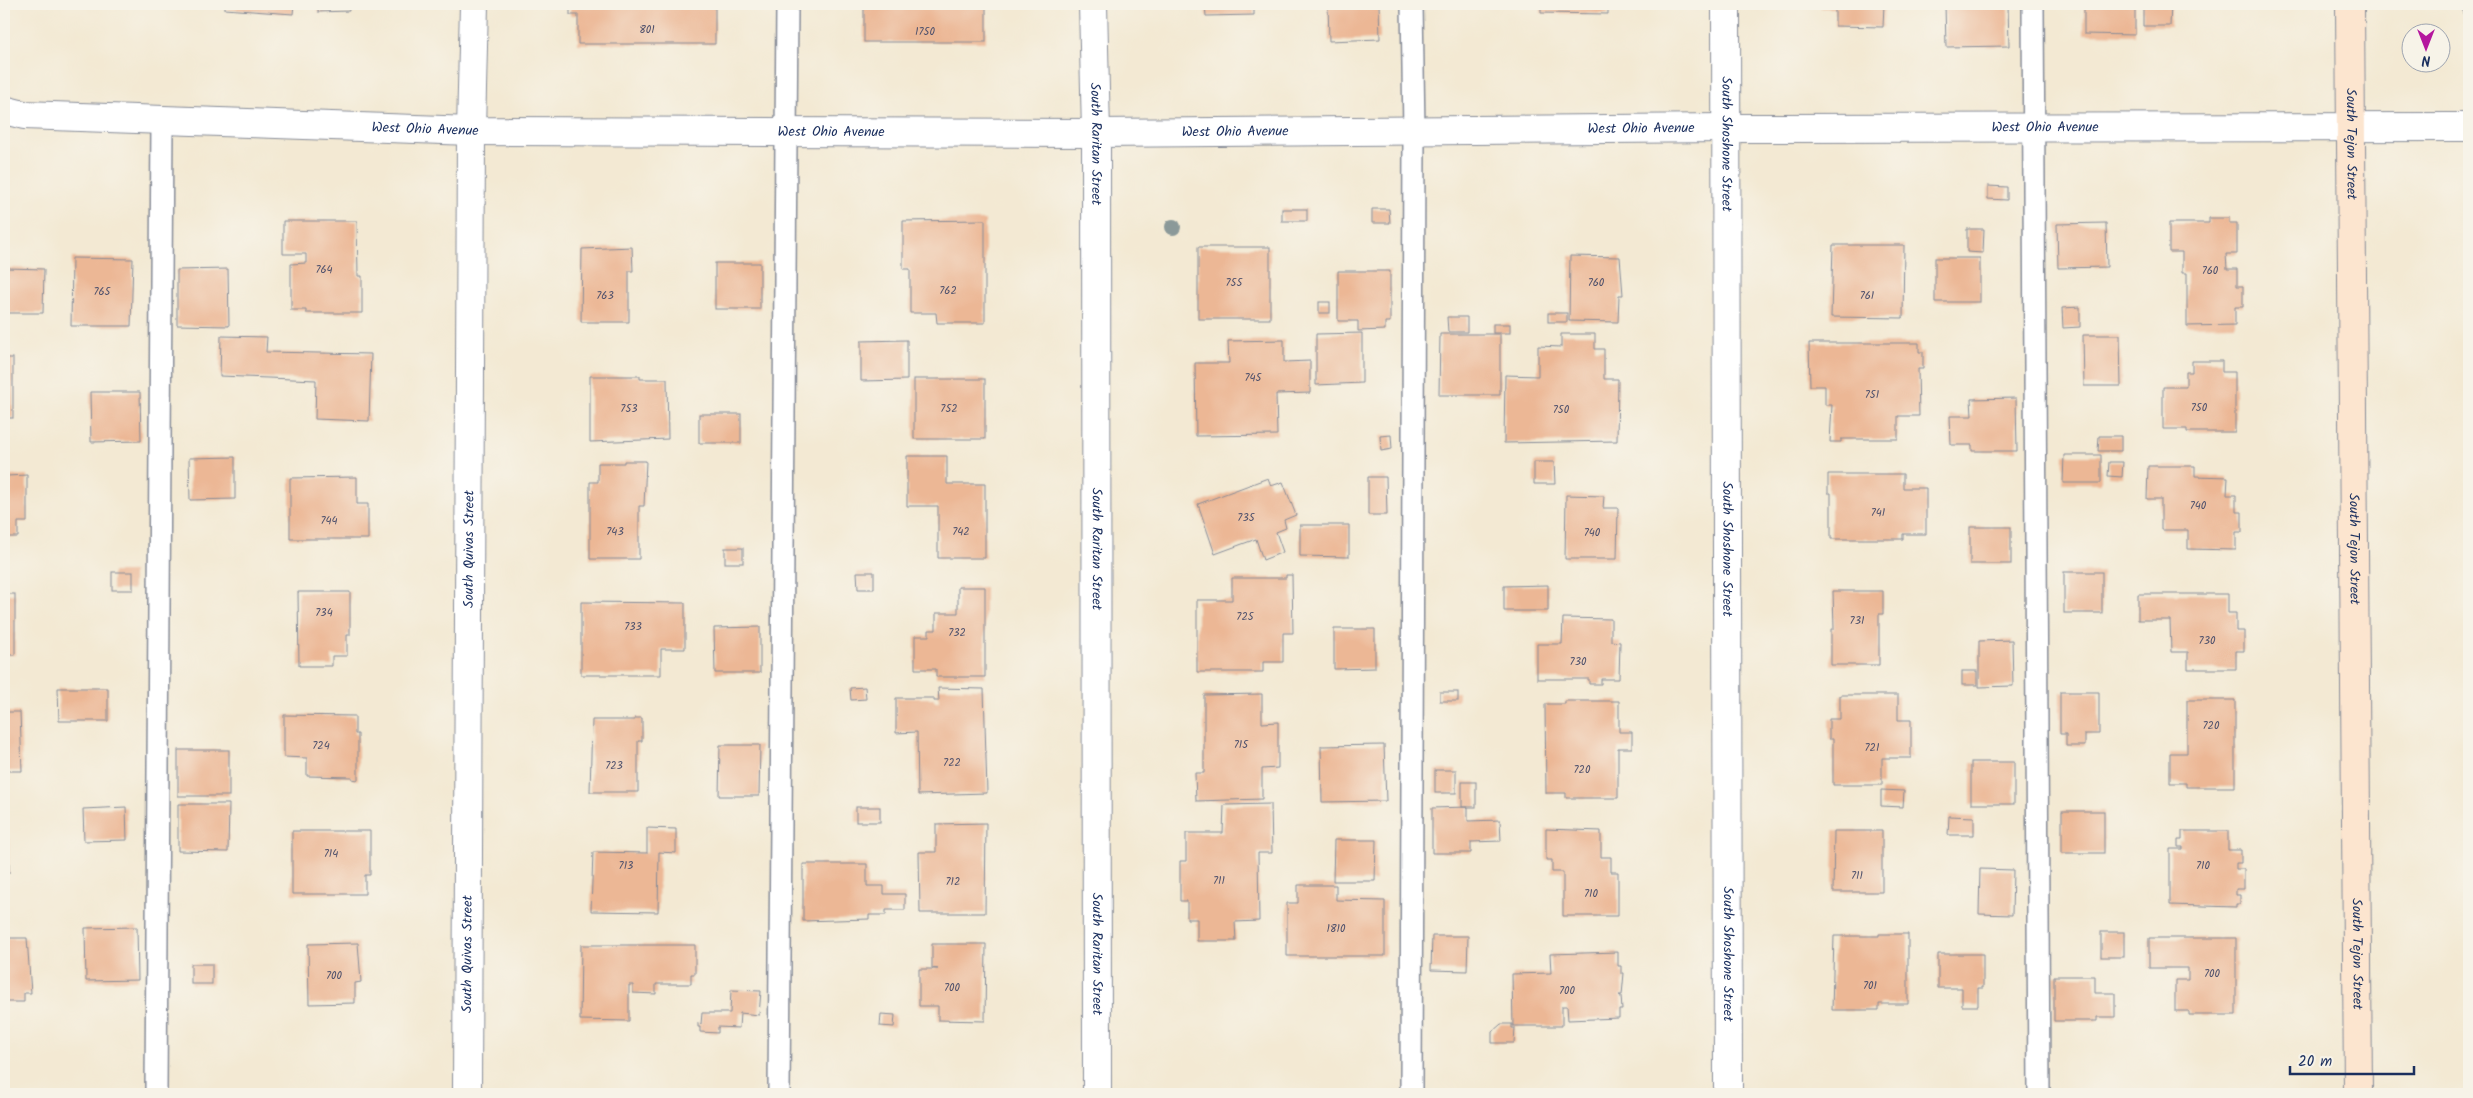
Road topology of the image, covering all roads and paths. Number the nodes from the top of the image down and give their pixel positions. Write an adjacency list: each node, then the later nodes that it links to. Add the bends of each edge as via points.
1 (474, 4): 14 (street, South Quivas Street)
2 (787, 4): 16 (lane)
3 (1093, 4): 17 (street, South Raritan Street)
4 (1412, 4): 15 (lane)
5 (1726, 4): 10 (street, South Shoshone Street)
6 (2033, 4): 11 (lane)
7 (2350, 4): 12 (street, South Tejon Street)
8 (4, 110): 9 (street, West Ohio Avenue, via 24,115)
9 (162, 120): 14 (street, West Ohio Avenue); 18 (lane)
10 (1727, 128): 11 (street, West Ohio Avenue); 15 (street, West Ohio Avenue); 23 (street, South Shoshone Street)
11 (2033, 128): 12 (street, West Ohio Avenue); 24 (lane)
12 (2350, 128): 13 (street, West Ohio Avenue); 25 (street, South Tejon Street)
13 (2469, 128)
14 (471, 130): 16 (street, West Ohio Avenue); 19 (street, South Quivas Street)
15 (1414, 130): 17 (street, West Ohio Avenue); 22 (lane)
16 (785, 132): 17 (street, West Ohio Avenue); 20 (lane)
17 (1096, 133): 21 (street, South Raritan Street)
18 (156, 1094)
19 (467, 1094)
20 (780, 1094)
21 (1097, 1094)
22 (1412, 1094)
23 (1728, 1094)
24 (2039, 1094)
25 (2358, 1094)

